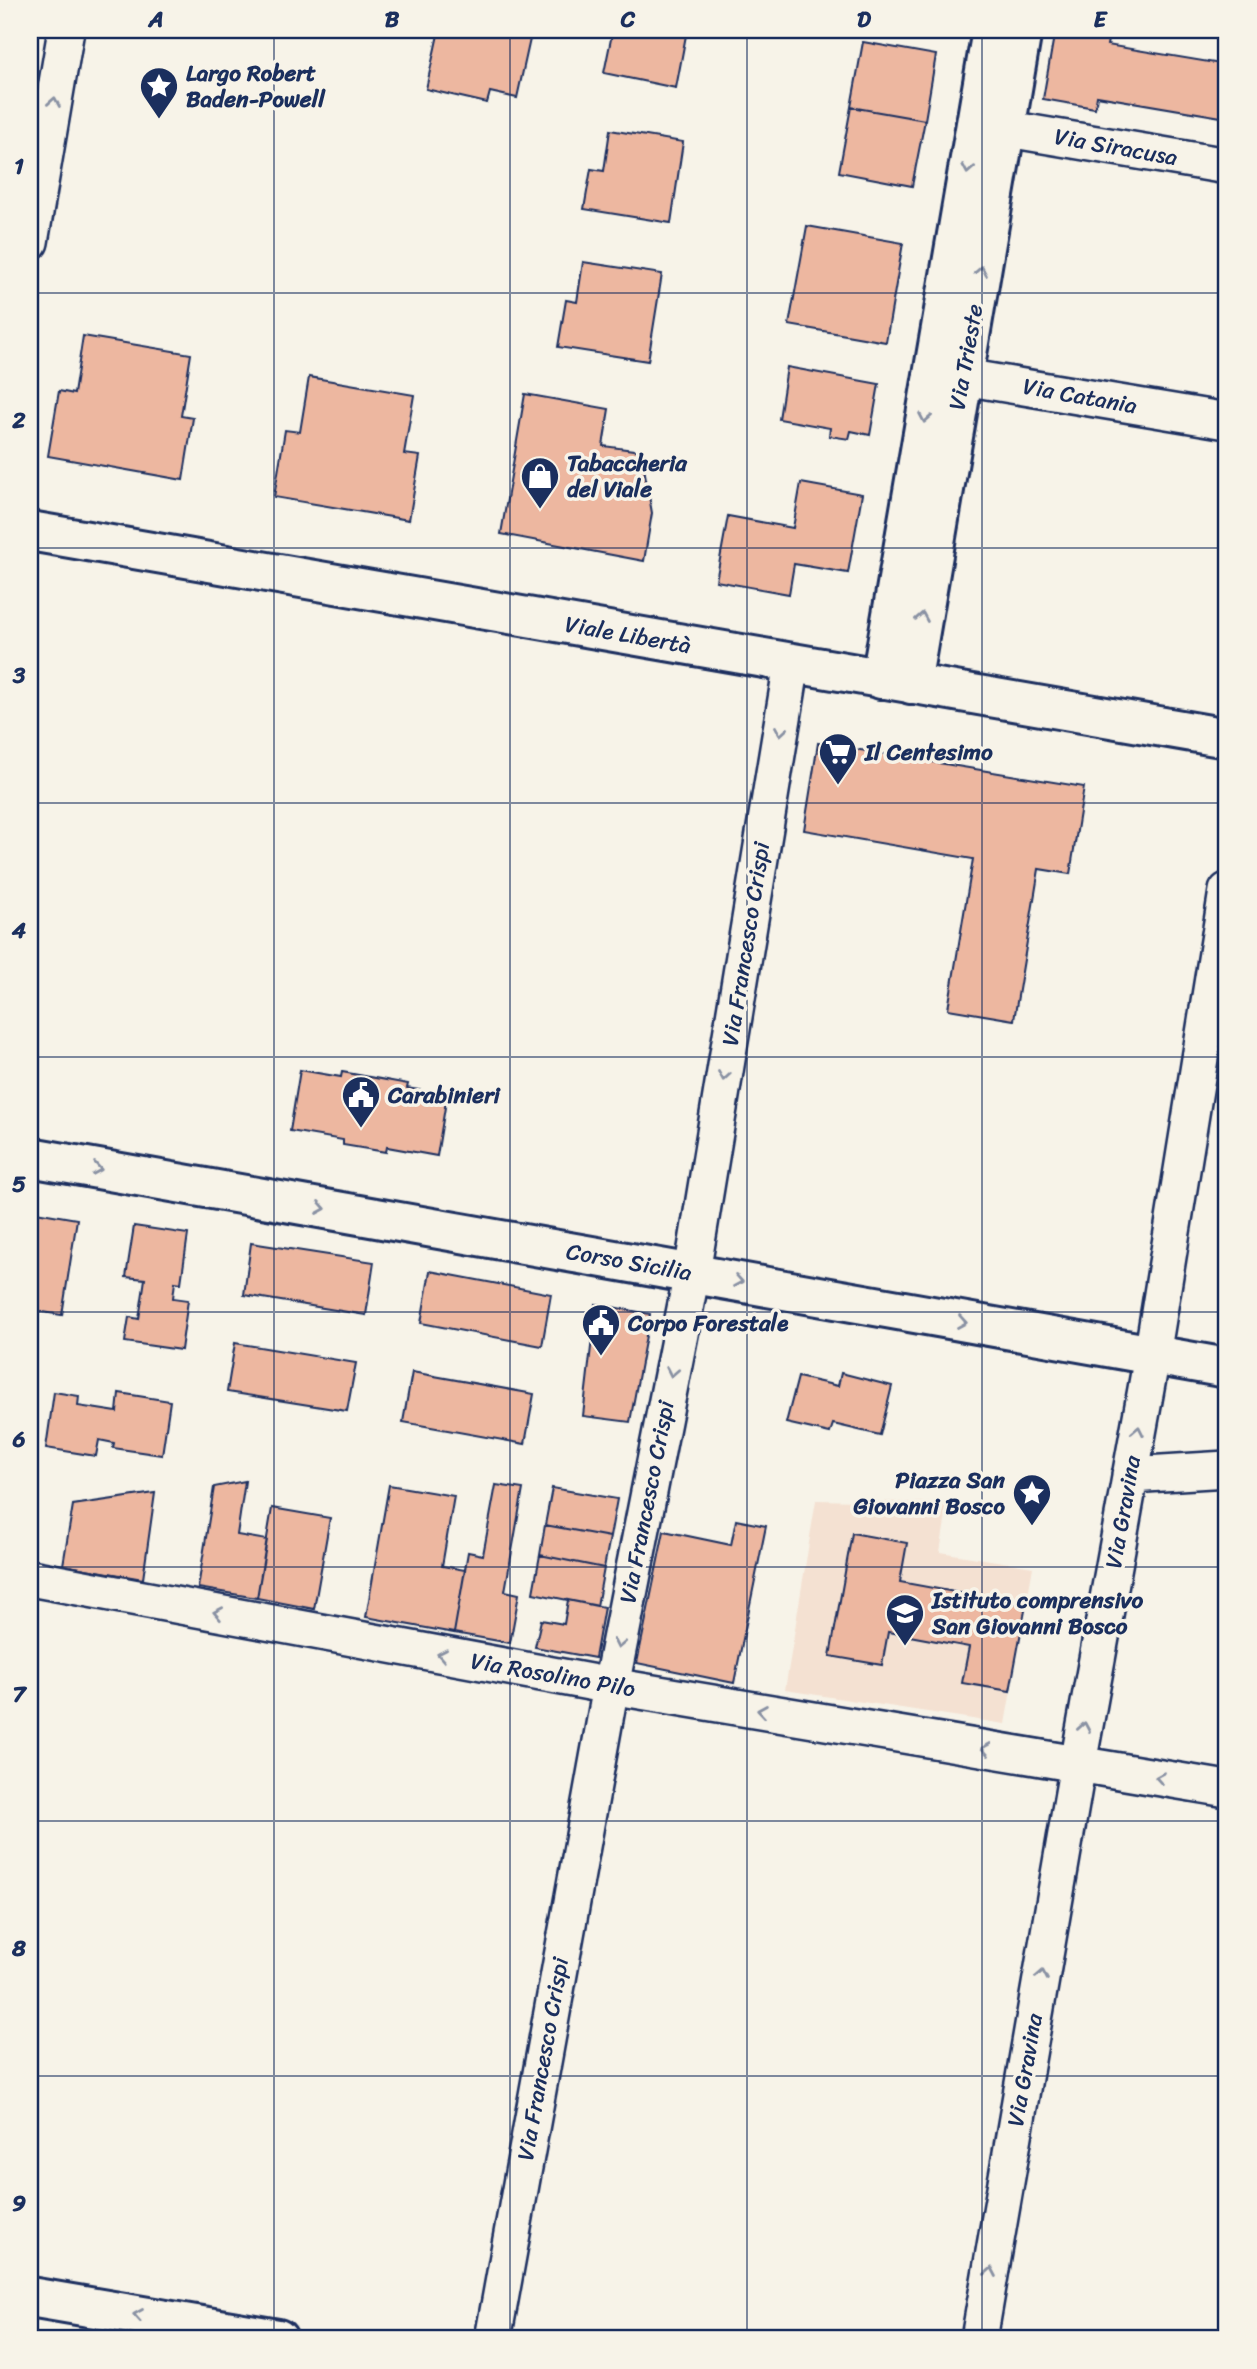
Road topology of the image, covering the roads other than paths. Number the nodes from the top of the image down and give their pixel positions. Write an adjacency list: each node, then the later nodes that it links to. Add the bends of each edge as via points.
1 (66, 30): 6 (street, one-way to 1)
2 (992, 30): 4 (street, Via Trieste)
3 (1022, 30): 4 (street, Via Trieste)
4 (990, 126): 5 (street, Via Siracusa); 7 (street, Via Trieste)
5 (1227, 166)
6 (30, 242)
7 (948, 374): 8 (street, Via Catania); 11 (street, Via Trieste)
8 (1227, 421)
9 (30, 531): 10 (street, Viale Libertà)
10 (792, 663): 11 (street, Viale Libertà); 15 (street, Via Francesco Crispi, one-way to 15)
11 (896, 681): 12 (street, Viale Libertà)
12 (1227, 738)
13 (1227, 891): 16 (street, Via Gravina)
14 (30, 1157): 15 (street, Corso Sicilia, one-way to 15)
15 (692, 1273): 16 (street, Corso Sicilia, one-way to 16); 21 (street, Via Francesco Crispi, one-way to 21)
16 (1152, 1356): 17 (street, Corso Sicilia); 19 (street, Via Gravina, one-way to 16)
17 (1227, 1368)
18 (1227, 1469): 19 (street)
19 (1130, 1475): 22 (street, Via Gravina, one-way to 19)
20 (30, 1578): 21 (street, Via Rosolino Pilo, one-way to 20)
21 (611, 1686): 22 (street, Via Rosolino Pilo, one-way to 21); 26 (street, Via Francesco Crispi)
22 (1078, 1764): 23 (street, Via Rosolino Pilo, one-way to 22); 27 (street, Via Gravina, one-way to 22)
23 (1227, 1789)
24 (30, 2297): 25 (street, one-way to 24)
25 (278, 2339)
26 (493, 2339)
27 (979, 2339)

